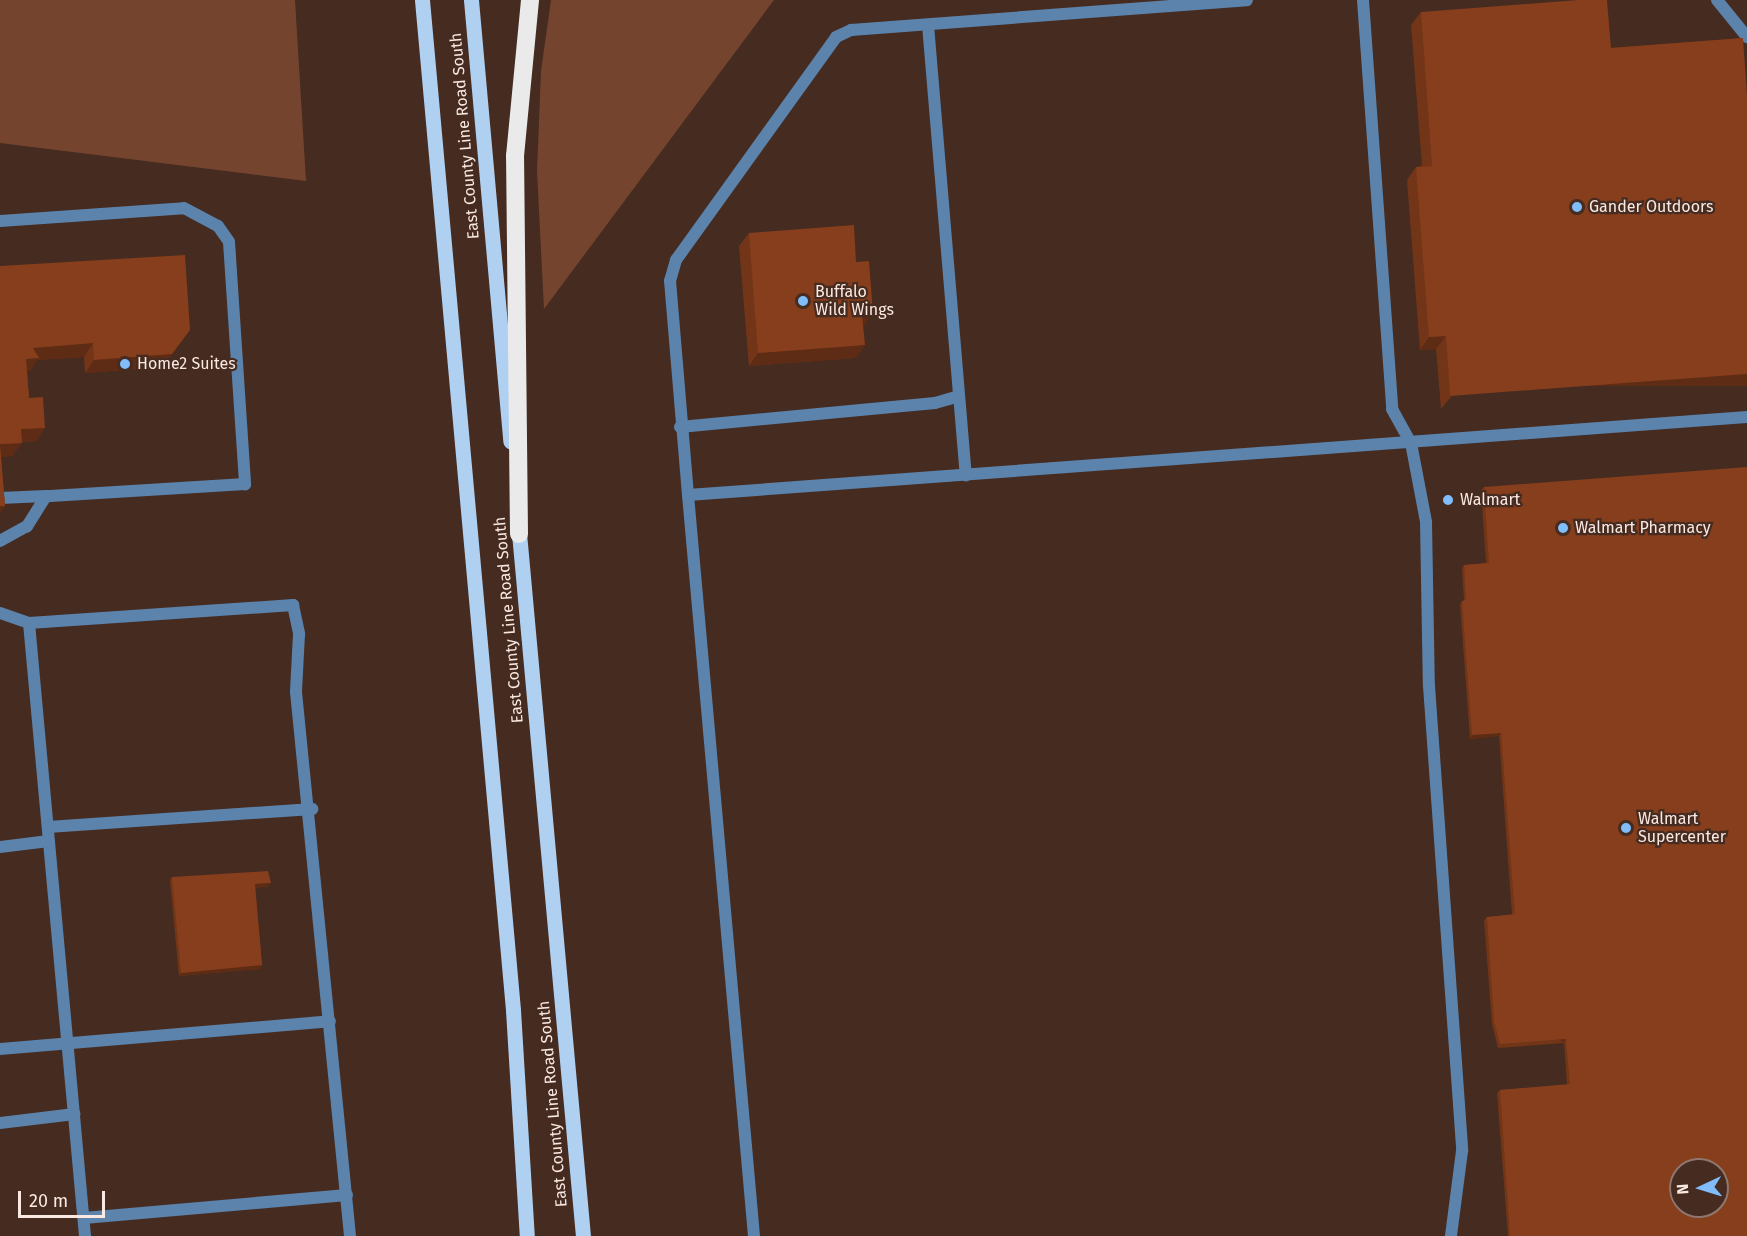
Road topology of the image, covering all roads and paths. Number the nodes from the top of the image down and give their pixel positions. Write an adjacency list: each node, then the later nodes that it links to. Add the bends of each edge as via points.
1 (422, 0): 35 (main road, East County Line Road South, via 513,1010)
2 (471, 0): 18 (main road, East County Line Road South)
3 (530, 0): 18 (highway, via 515,156)
4 (1247, 0): 7 (lane)
5 (1363, 0): 13 (lane, via 1392,410)
6 (1717, 0): 8 (lane)
7 (928, 25): 10 (lane); 12 (lane, via 851,30 836,37 676,260 670,281)
8 (1747, 37)
9 (0, 221): 16 (lane, via 184,208 202,214 229,242 245,484)
10 (959, 396): 12 (lane, via 935,403); 14 (lane)
11 (1747, 417): 13 (lane)
12 (680, 426): 15 (lane)
13 (1412, 443): 14 (lane); 38 (lane, via 1426,522 1429,686 1460,1114 1462,1173)
14 (966, 475): 15 (lane)
15 (688, 495): 37 (lane)
16 (46, 496): 17 (lane); 19 (lane, via 27,526)
17 (0, 498)
18 (519, 534): 36 (main road, East County Line Road South)
19 (0, 541)
20 (0, 613): 21 (lane)
21 (29, 623): 22 (lane, via 293,605 299,634 296,692); 23 (lane)
22 (312, 809): 23 (lane); 26 (lane)
23 (48, 827): 24 (lane)
24 (49, 841): 25 (lane); 27 (lane)
25 (0, 847)
26 (330, 1021): 27 (lane); 31 (lane)
27 (67, 1041): 28 (lane); 29 (lane)
28 (0, 1049)
29 (74, 1114): 30 (lane); 32 (lane)
30 (0, 1123)
31 (346, 1195): 32 (lane); 34 (lane)
32 (84, 1218): 33 (lane)
33 (85, 1236)
34 (350, 1236)
35 (527, 1236)
36 (583, 1236)
37 (754, 1236)
38 (1451, 1236)

